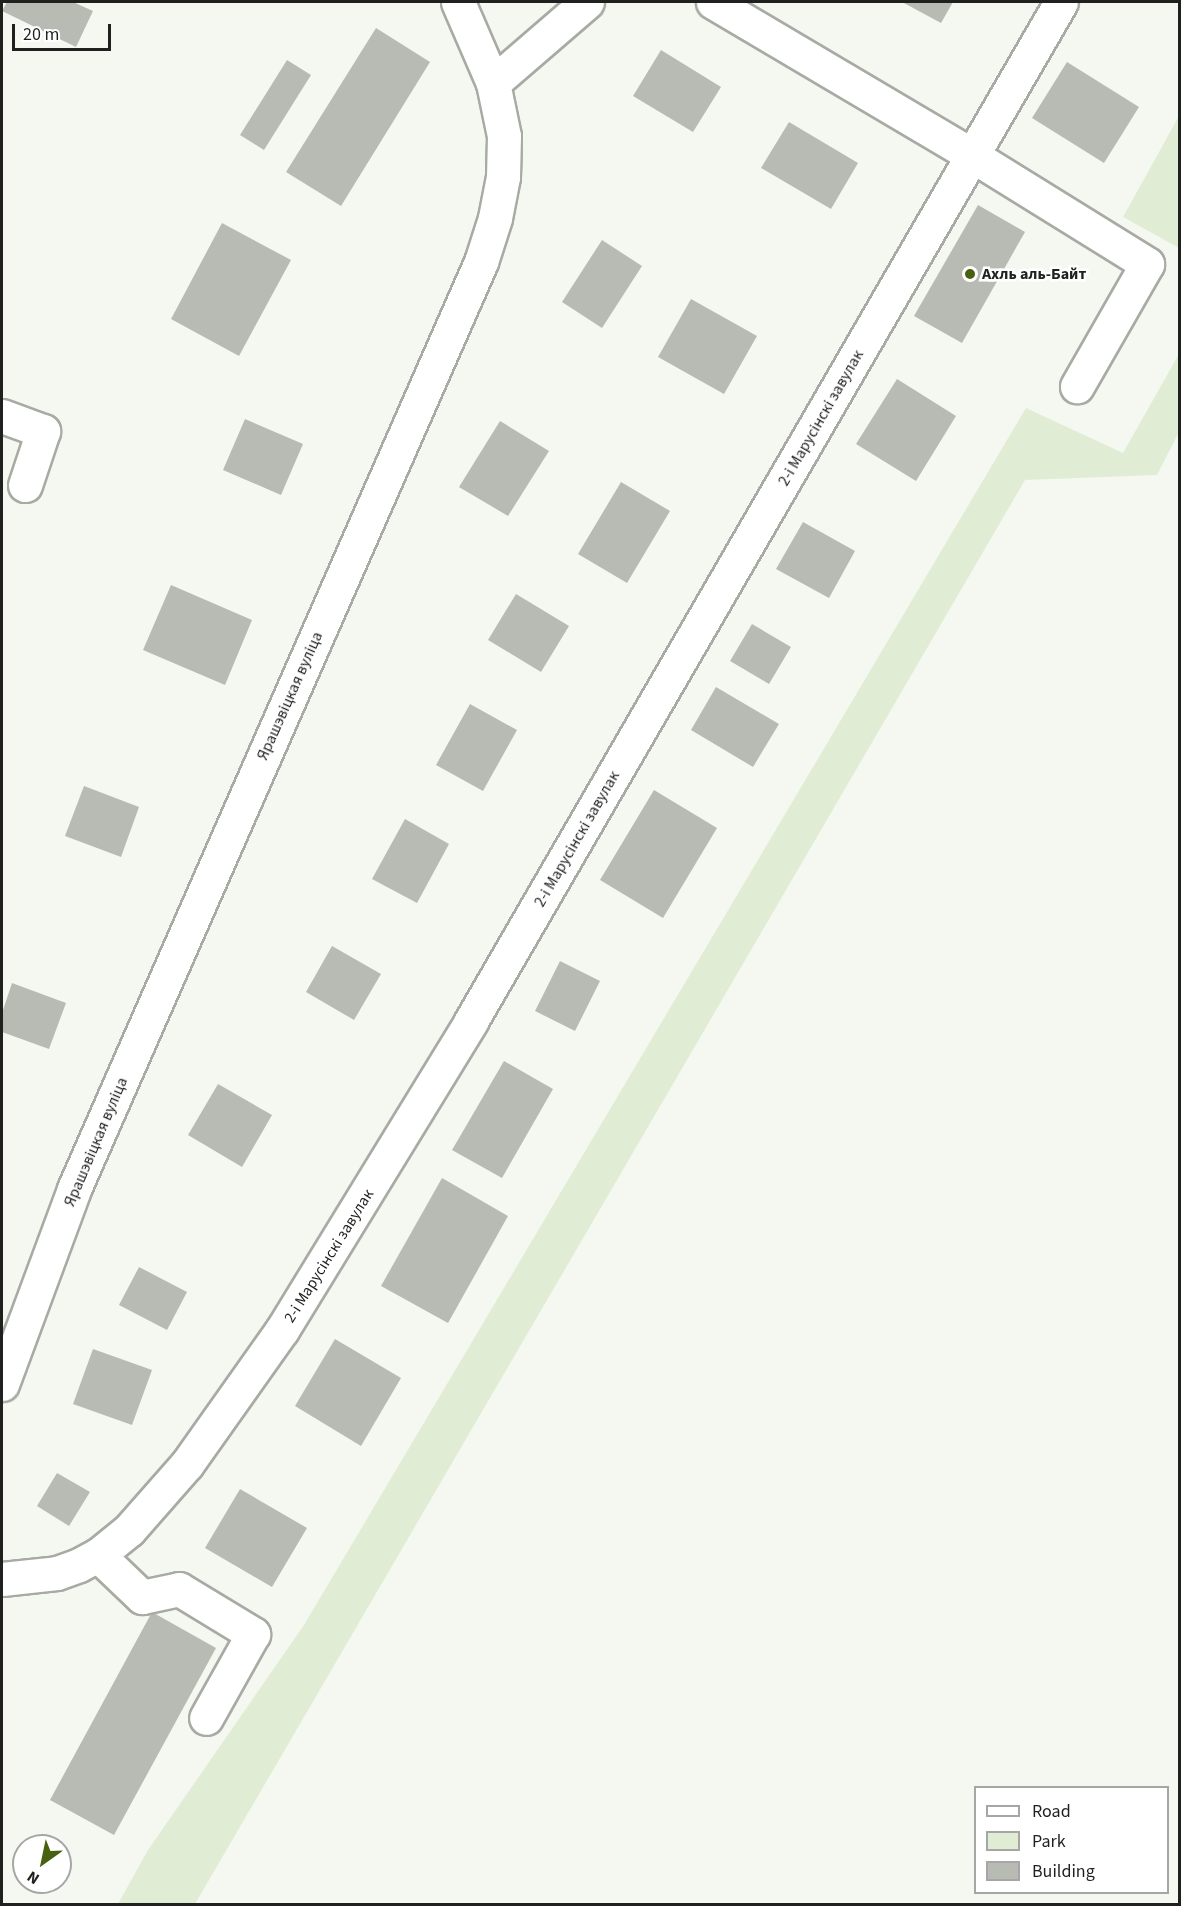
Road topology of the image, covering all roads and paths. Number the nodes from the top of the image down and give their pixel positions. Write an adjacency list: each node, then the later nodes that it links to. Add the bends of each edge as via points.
1 (458, 2): 5 (street, Ярашэвіцкая вуліца)
2 (587, 2): 5 (street)
3 (713, 2): 6 (street)
4 (1061, 2): 6 (street, 2-і Марусінскі завулак)
5 (493, 83): 10 (street, Ярашэвіцкая вуліца, via 504,136 503,177 481,262 74,1189)
6 (973, 156): 7 (street, via 1147,264); 11 (street, 2-і Марусінскі завулак, via 471,1022 282,1330 187,1464 129,1530)
7 (1077, 386)
8 (2, 416): 9 (street, via 44,431)
9 (25, 485)
10 (2, 1384)
11 (98, 1555): 12 (street, 2-і Марусінскі завулак, via 57,1573); 13 (street, via 142,1597 179,1589 253,1634)
12 (2, 1579)
13 (207, 1718)

